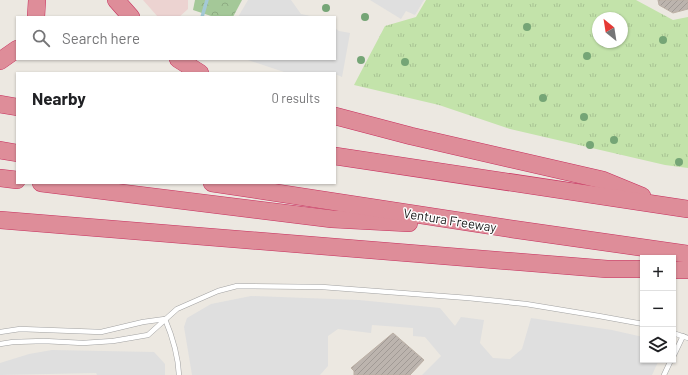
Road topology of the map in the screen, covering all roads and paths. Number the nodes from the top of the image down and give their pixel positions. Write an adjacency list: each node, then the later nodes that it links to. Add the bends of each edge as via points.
1 (37, 0): 3 (highway)
2 (116, 0): 4 (highway)
3 (36, 16)
4 (130, 16)
5 (16, 51): 7 (highway)
6 (180, 60): 8 (highway)
7 (0, 61)
8 (198, 72)
9 (0, 104): 10 (highway)
10 (16, 107)
11 (336, 116): 19 (highway, via 603,180)
12 (0, 150): 13 (highway)
13 (16, 153)
14 (336, 156): 19 (highway)
15 (0, 178): 16 (highway)
16 (16, 180)
17 (49, 184): 22 (highway, via 332,219)
18 (219, 184): 22 (highway, Ventura Freeway)
19 (666, 207): 20 (highway)
20 (688, 209)
21 (0, 220): 24 (highway, via 607,269)
22 (512, 229): 23 (highway, Ventura Freeway)
23 (688, 254)
24 (640, 269)
25 (676, 270): 26 (highway)
26 (688, 270)
27 (165, 319): 28 (lane, via 177,309 201,297 237,286 305,287 468,298 526,304); 29 (lane, via 101,332 20,329); 32 (lane, via 148,335 113,341); 35 (lane, via 174,343)
28 (640, 323)
29 (0, 332)
30 (676, 334): 31 (lane)
31 (686, 337): 33 (lane)
32 (0, 344)
33 (676, 352)
34 (670, 363): 36 (lane)
35 (179, 375)
36 (664, 375)

